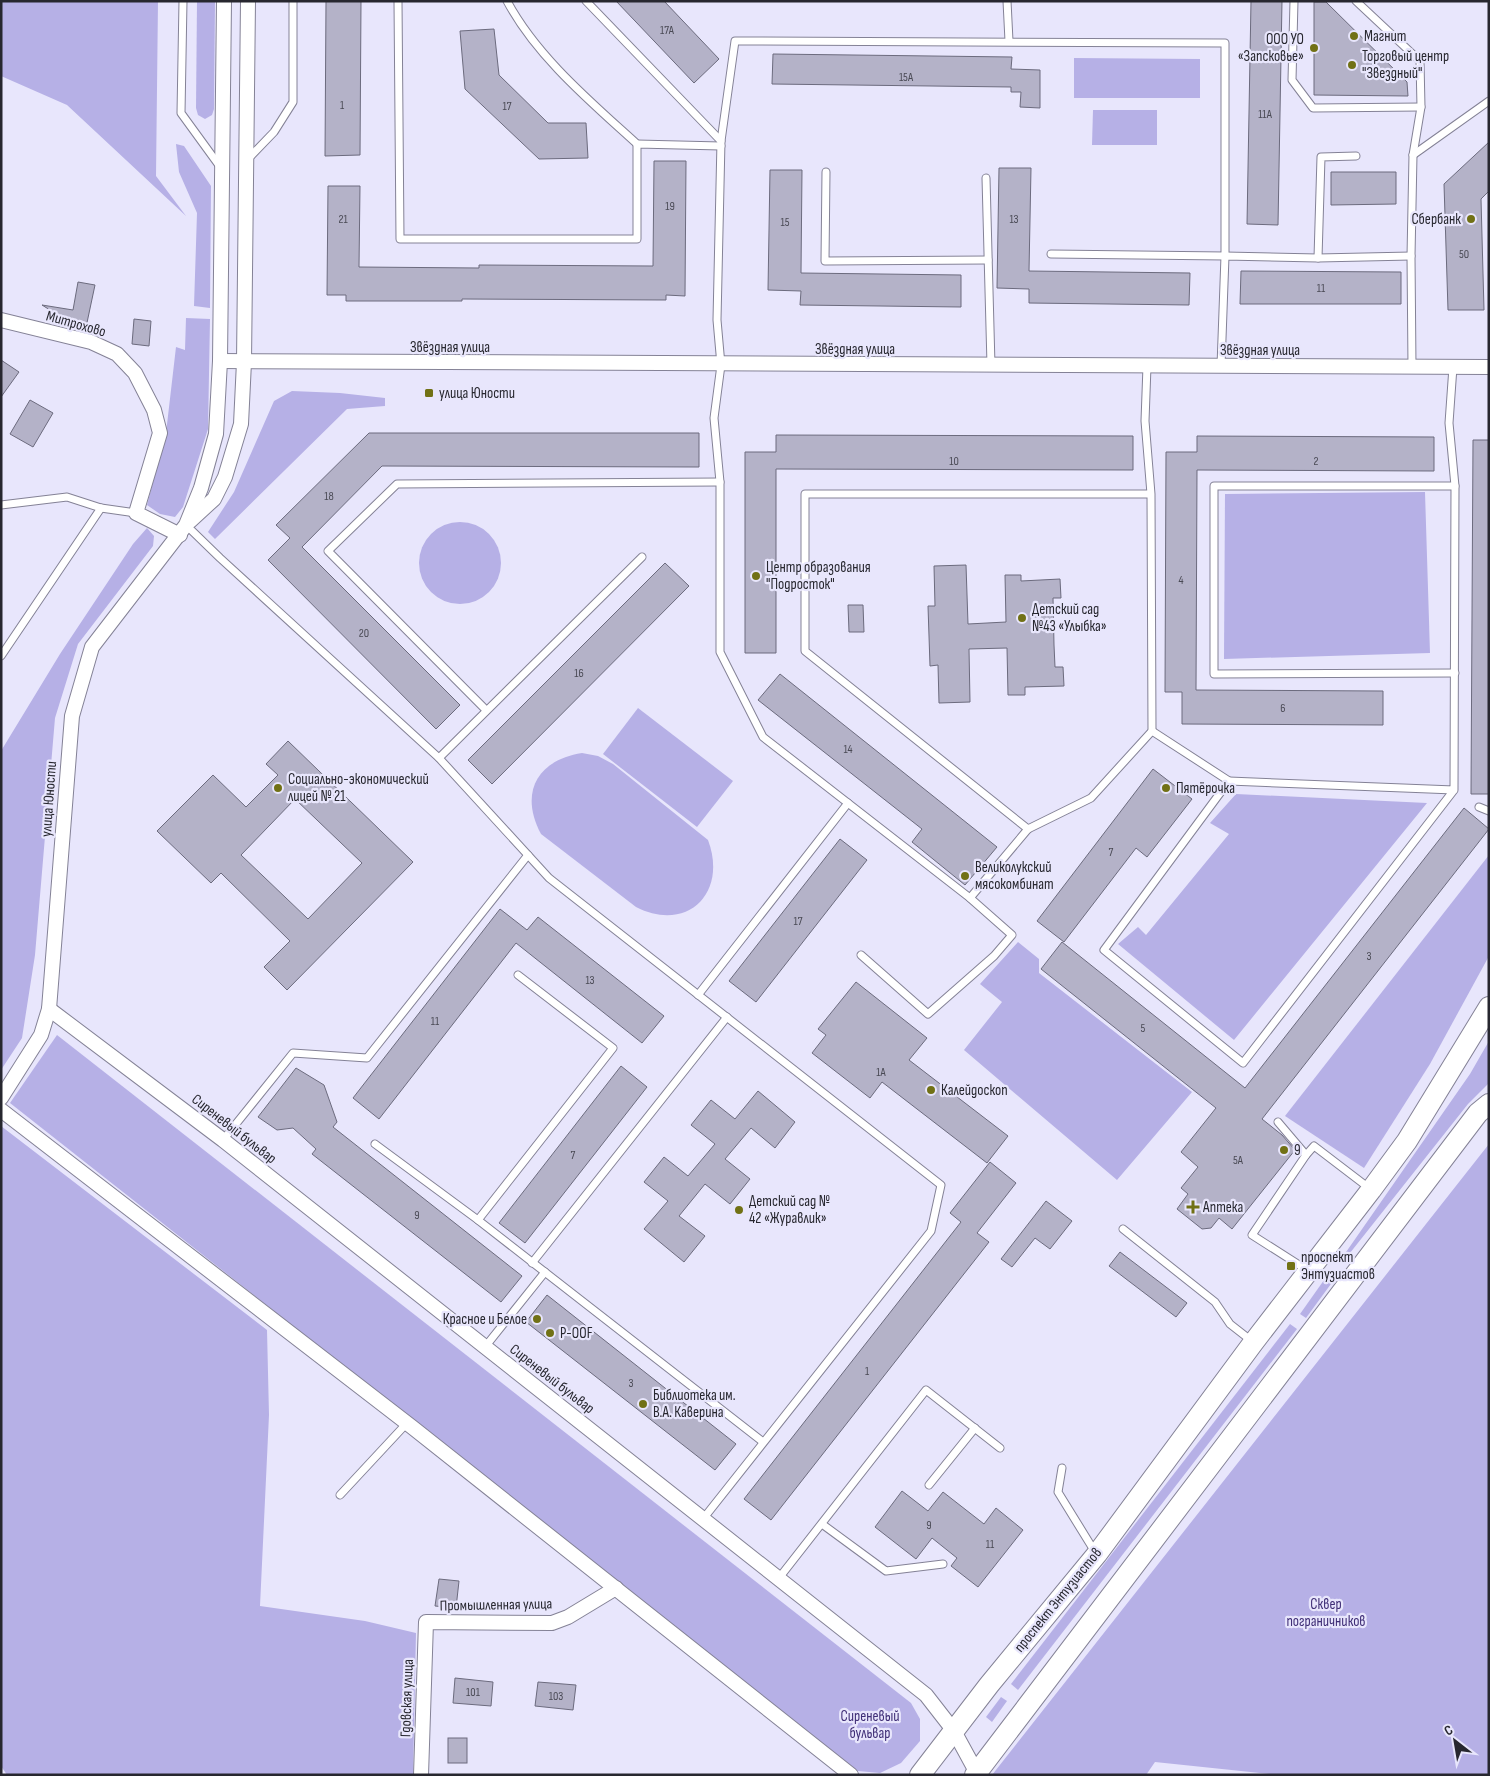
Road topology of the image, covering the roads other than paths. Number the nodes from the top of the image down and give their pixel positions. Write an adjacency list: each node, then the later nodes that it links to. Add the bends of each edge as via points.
1 (183, 1): 19 (lane, via 181,113)
2 (224, 1): 19 (street, улица Юности)
3 (248, 1): 18 (street, улица Юности)
4 (293, 1): 18 (lane, via 293,102 274,132)
5 (398, 1): 15 (lane, via 400,239 637,239)
6 (508, 1): 15 (lane, via 534,41 585,97)
7 (586, 1): 14 (lane)
8 (1006, 1): 11 (lane)
9 (1294, 1): 13 (lane, via 1292,80 1313,108)
10 (1356, 1): 13 (lane, via 1420,61)
11 (1009, 42): 14 (lane, via 735,40); 23 (lane, via 1225,43)
12 (1489, 101): 16 (lane)
13 (1421, 107): 16 (lane)
14 (721, 143): 15 (lane); 30 (lane, via 717,320)
15 (637, 144)
16 (1413, 155): 24 (lane)
17 (1356, 156): 25 (lane, via 1321,156)
18 (247, 160): 29 (street, улица Юности)
19 (223, 171): 28 (street, улица Юности)
20 (826, 172): 26 (lane, via 825,261)
21 (986, 178): 26 (lane)
22 (1052, 254): 23 (lane)
23 (1225, 256): 25 (lane); 33 (lane)
24 (1411, 256): 25 (lane); 34 (lane)
25 (1318, 258)
26 (988, 260): 31 (lane)
27 (1, 320): 42 (street, Митрохово, via 91,342 117,354 134,372 154,410 160,433)
28 (220, 362): 29 (street, Звёздная улица); 43 (street, улица Юности, via 216,434 201,488)
29 (244, 362): 30 (street, Звёздная улица); 43 (street, улица Юности, via 241,424 225,477 214,499)
30 (721, 365): 31 (street, Звёздная улица); 37 (lane, via 714,418)
31 (991, 366): 32 (street, Звёздная улица)
32 (1147, 366): 33 (street, Звёздная улица); 39 (lane, via 1144,421)
33 (1221, 366): 34 (street, Звёздная улица)
34 (1412, 367): 35 (street, Звёздная улица)
35 (1453, 367): 36 (street, Звёздная улица); 38 (lane, via 1449,423)
36 (1489, 367)
37 (720, 482): 47 (lane, via 397,484 328,551); 52 (lane, via 720,652 763,737)
38 (1455, 486): 46 (lane); 46 (lane, via 1214,486 1214,674)
39 (1151, 494): 48 (lane); 55 (lane, via 805,494 805,651)
40 (1, 505): 41 (lane, via 67,496)
41 (101, 508): 42 (lane); 45 (lane)
42 (136, 513): 43 (street)
43 (183, 530): 49 (lane, via 220,558); 62 (street, улица Юности, via 92,647 72,716)
44 (642, 557): 47 (lane)
45 (1, 656)
46 (1454, 673): 51 (lane)
47 (486, 710): 49 (lane)
48 (1152, 731): 50 (lane); 55 (lane, via 1091,798)
49 (439, 758): 56 (lane)
50 (1229, 781): 51 (lane); 51 (lane, via 1104,950 1243,1063)
51 (1454, 790)
52 (848, 803): 57 (lane); 60 (lane)
53 (1480, 806): 54 (lane)
54 (1489, 810)
55 (1028, 829): 57 (lane)
56 (528, 854): 60 (lane, via 550,878); 68 (lane, via 366,1058 293,1052)
57 (970, 898): 58 (lane, via 1012,935 994,956 928,1014)
58 (861, 954)
59 (518, 975): 72 (lane, via 613,1048)
60 (698, 995): 63 (lane)
61 (1489, 1007): 71 (main road, проспект Энтузиастов, via 1412,1134)
62 (49, 1009): 64 (street, улица Юности, via 41,1035); 68 (street, Сиреневый бульвар)
63 (727, 1017): 74 (lane); 81 (lane, via 941,1185 931,1231)
64 (1, 1098)
65 (1489, 1104): 94 (main road, via 1478,1113)
66 (1, 1110): 79 (street)
67 (1278, 1122): 70 (lane)
68 (223, 1140): 78 (street, Сиреневый бульвар)
69 (375, 1144): 72 (lane)
70 (1306, 1154): 71 (lane, via 1314,1146); 75 (lane, via 1252,1235)
71 (1371, 1190): 75 (main road, проспект Энтузиастов)
72 (478, 1220): 74 (lane)
73 (1123, 1229): 77 (lane, via 1215,1302 1230,1324)
74 (532, 1263): 76 (lane)
75 (1310, 1271): 77 (main road, проспект Энтузиастов)
76 (544, 1272): 78 (lane); 81 (lane)
77 (1253, 1343): 88 (main road, проспект Энтузиастов)
78 (485, 1347): 86 (street, Сиреневый бульвар)
79 (407, 1423): 85 (lane); 91 (street)
80 (975, 1428): 82 (lane); 84 (lane); 87 (lane, via 926,1390)
81 (763, 1442): 86 (lane)
82 (1000, 1448)
83 (1062, 1468): 88 (lane, via 1058,1492)
84 (929, 1485)
85 (340, 1495)
86 (703, 1519): 90 (street, Сиреневый бульвар)
87 (822, 1524): 89 (lane, via 886,1571); 90 (lane)
88 (1097, 1554): 93 (main road, проспект Энтузиастов)
89 (943, 1564)
90 (780, 1578): 93 (street, Сиреневый бульвар, via 926,1695)
91 (616, 1588): 92 (street, Промышленная улица, via 552,1623); 96 (street)
92 (426, 1622): 95 (street, Гдовская улица)
93 (954, 1731): 94 (street, Сиреневый бульвар); 97 (main road, проспект Энтузиастов)
94 (976, 1774)
95 (421, 1775)
96 (851, 1775)
97 (920, 1775)

